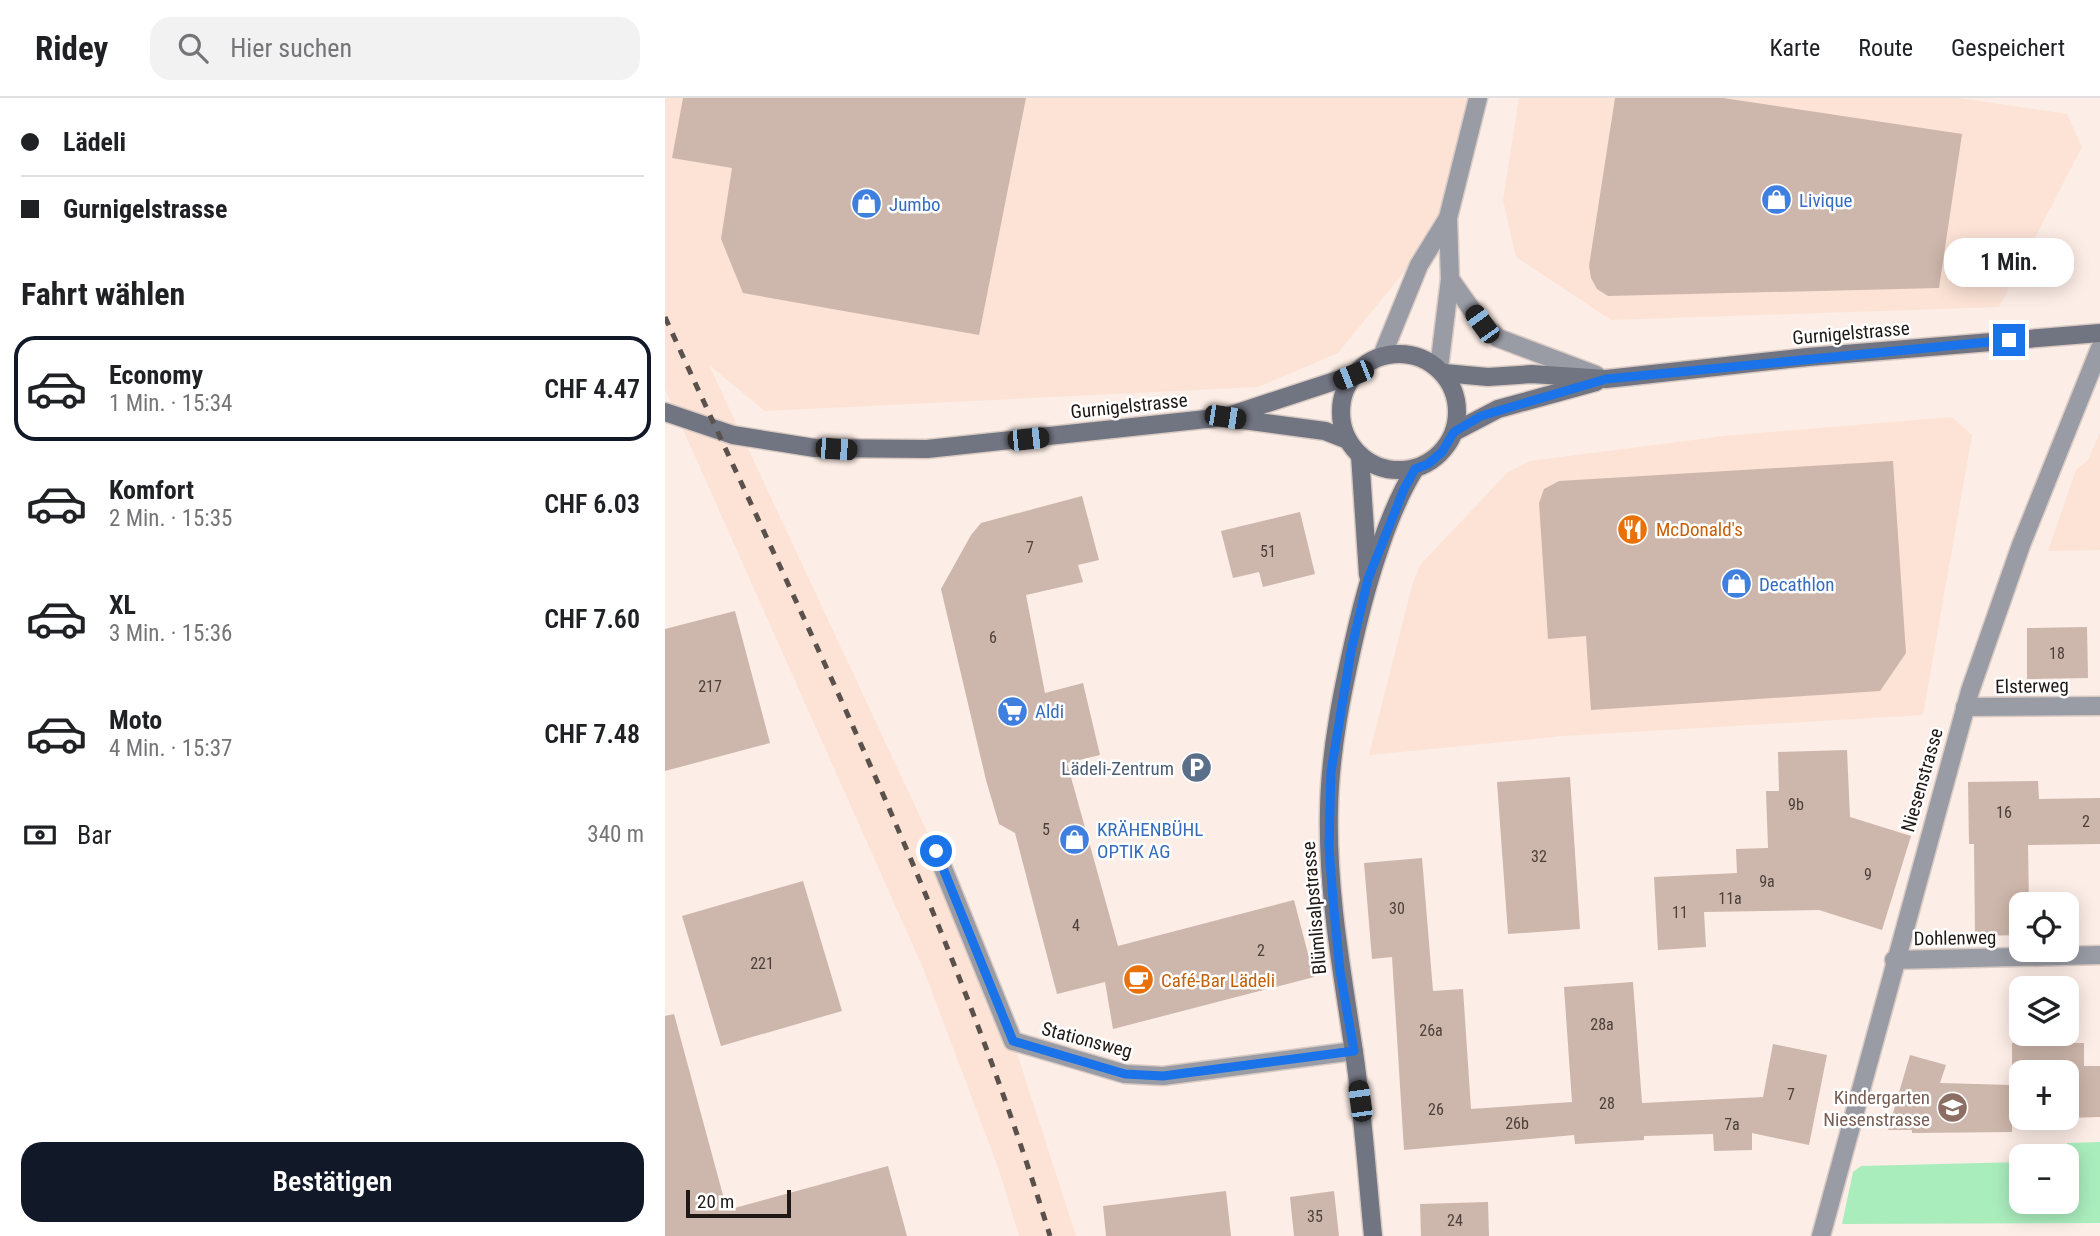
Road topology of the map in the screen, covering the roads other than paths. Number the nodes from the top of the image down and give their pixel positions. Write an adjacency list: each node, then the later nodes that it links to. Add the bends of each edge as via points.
1 (1478, 98): 2 (street)
2 (1448, 218): 3 (street); 6 (street, via 1419,265)
3 (1450, 279): 7 (street); 9 (street, via 1482,324 1498,338)
4 (2100, 333): 9 (main road, Gurnigelstrasse)
5 (2100, 348): 18 (street, Niesenstrasse, via 2021,545)
6 (1382, 356): 7 (main road, via 1416,358); 8 (main road)
7 (1442, 370): 9 (main road, Gurnigelstrasse, via 1488,377 1532,374); 12 (main road, via 1457,400)
8 (1353, 375): 11 (main road, Gurnigelstrasse); 13 (main road, via 1342,397)
9 (1606, 379): 12 (main road, Gurnigelstrasse, via 1499,409)
10 (665, 412): 11 (main road, Gurnigelstrasse, via 733,435 857,450 954,447)
11 (1225, 417): 13 (main road, Gurnigelstrasse, via 1325,431)
12 (1454, 432): 15 (main road, via 1442,452)
13 (1348, 440): 14 (main road)
14 (1360, 456): 15 (main road, via 1385,470); 16 (main road, Blümlisalpstrasse)
15 (1415, 469): 16 (main road, Blümlisalpstrasse)
16 (1368, 579): 22 (main road, Blümlisalpstrasse, via 1337,724 1329,809 1340,971)
17 (2100, 706): 18 (street, Elsterweg)
18 (1965, 707): 21 (street, Niesenstrasse)
19 (936, 851): 22 (street, Stationsweg, via 1013,1041 1125,1074 1163,1076)
20 (2100, 956): 21 (street, Dohlenweg)
21 (1894, 960): 24 (street, Niesenstrasse)
22 (1354, 1051): 23 (main road, Blümlisalpstrasse)
23 (1373, 1236)
24 (1821, 1236)

